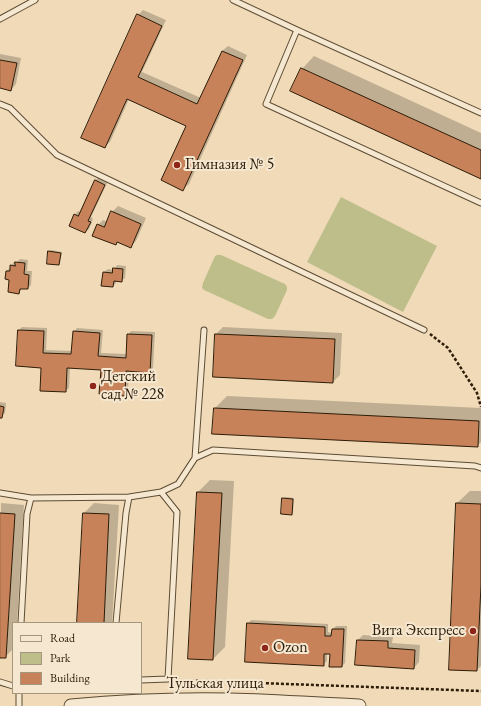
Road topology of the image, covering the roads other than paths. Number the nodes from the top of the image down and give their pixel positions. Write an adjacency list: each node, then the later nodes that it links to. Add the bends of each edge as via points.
1 (35, 0): 3 (lane)
2 (233, 0): 4 (lane)
3 (0, 19)
4 (297, 30): 6 (lane); 7 (lane, via 266,104)
5 (0, 104): 9 (lane, via 10,108 57,155)
6 (481, 113)
7 (481, 203)
8 (204, 330): 10 (lane)
9 (424, 330)
10 (195, 458): 11 (lane, via 213,450); 12 (lane, via 178,484)
11 (481, 468)
12 (161, 492): 14 (lane); 18 (lane, via 177,512 168,680)
13 (0, 493): 15 (lane)
14 (129, 497): 15 (lane); 17 (lane)
15 (31, 498): 16 (lane, via 27,514)
16 (21, 622)
17 (116, 622)
18 (142, 680)
19 (0, 682): 20 (lane)
20 (12, 686)
21 (19, 694): 22 (lane)
22 (19, 706)
23 (71, 706): 24 (street, Тульская улица, via 111,700 232,700)
24 (359, 706)

